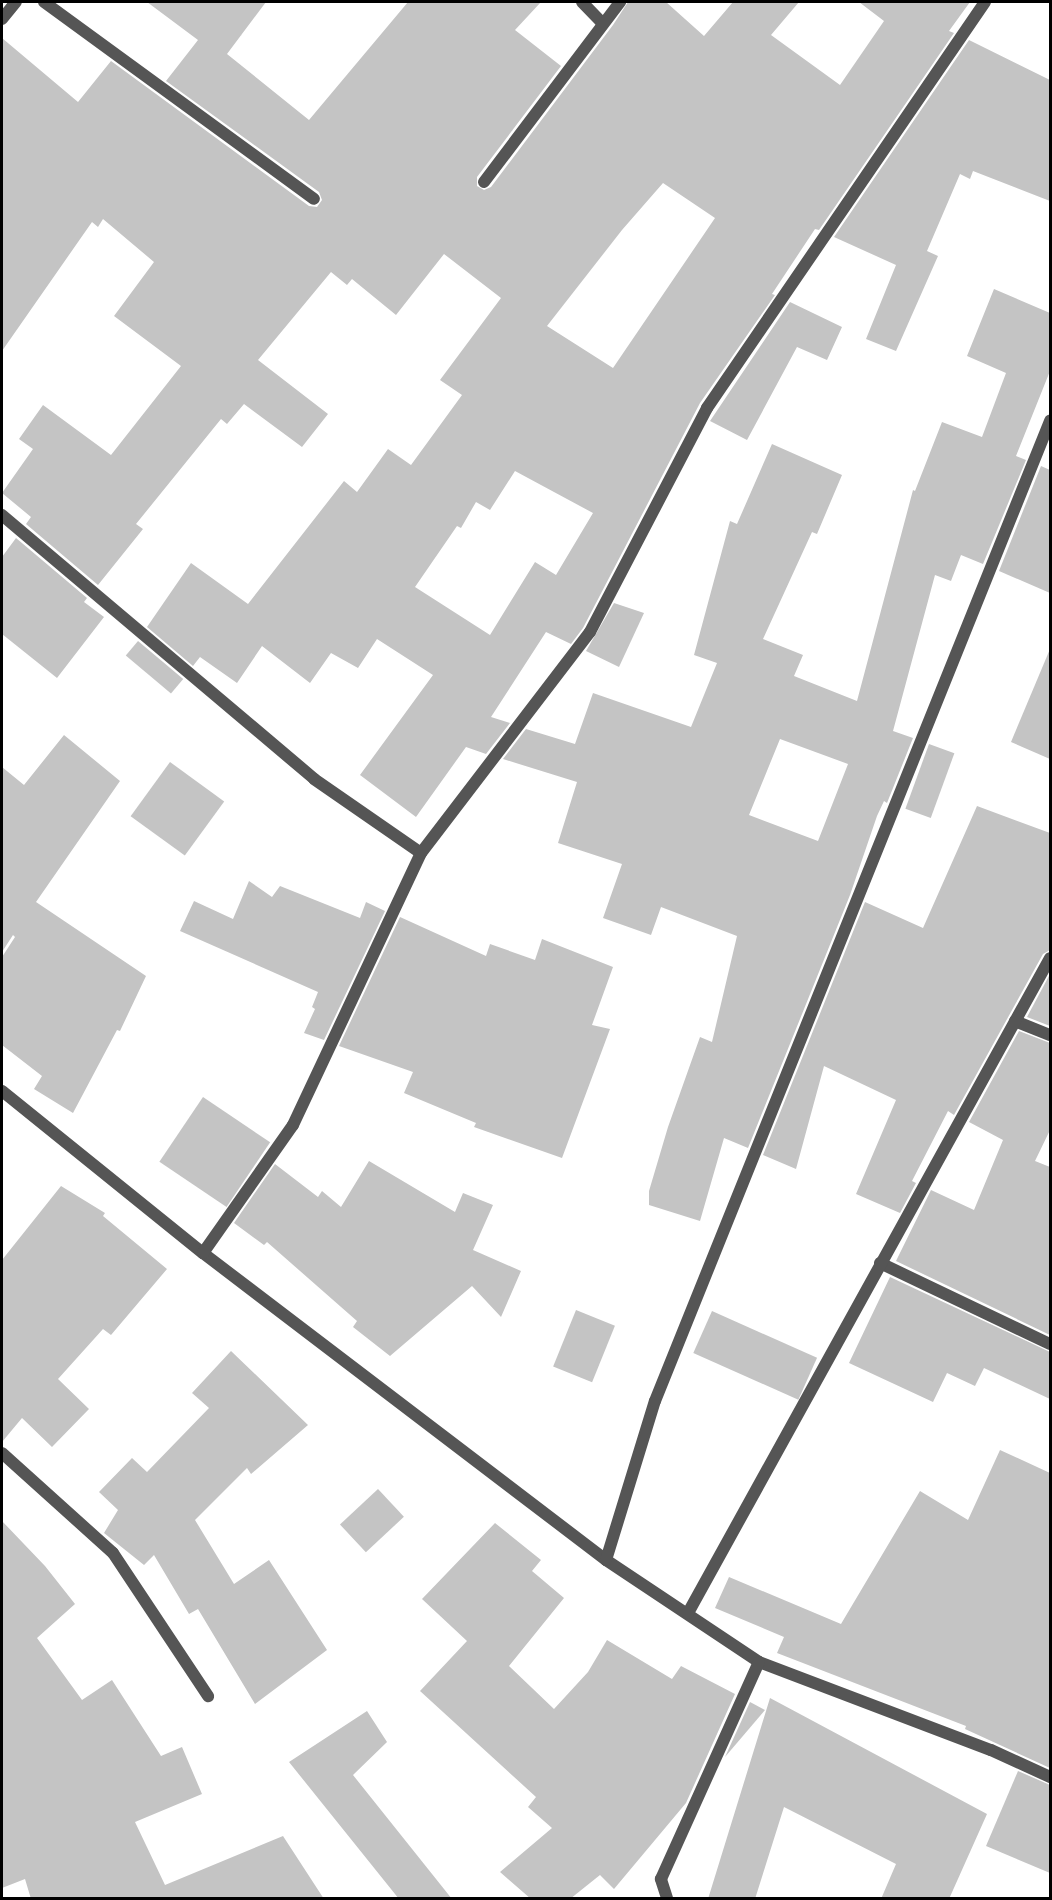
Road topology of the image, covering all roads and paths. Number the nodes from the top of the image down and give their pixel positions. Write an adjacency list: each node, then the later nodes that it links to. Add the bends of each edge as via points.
1 (16, 2): 6 (street)
2 (44, 2): 9 (street)
3 (582, 2): 7 (street)
4 (620, 2): 7 (street)
5 (985, 2): 12 (street, via 707,408 590,632)
6 (2, 19)
7 (602, 23): 8 (street)
8 (484, 182)
9 (314, 199)
10 (1050, 421): 21 (street, via 655,1401)
11 (2, 514): 12 (street, via 314,779)
12 (421, 853): 17 (street, via 293,1125)
13 (1050, 958): 14 (street)
14 (1016, 1021): 15 (street); 18 (street)
15 (1050, 1035)
16 (2, 1090): 17 (street)
17 (203, 1253): 21 (street)
18 (879, 1263): 19 (street); 22 (street)
19 (1050, 1344)
20 (2, 1453): 24 (street, via 113,1553)
21 (606, 1560): 22 (street)
22 (688, 1613): 23 (street)
23 (759, 1662): 25 (street, via 991,1750); 26 (street, via 661,1879)
24 (208, 1696)
25 (1050, 1777)
26 (667, 1899)

